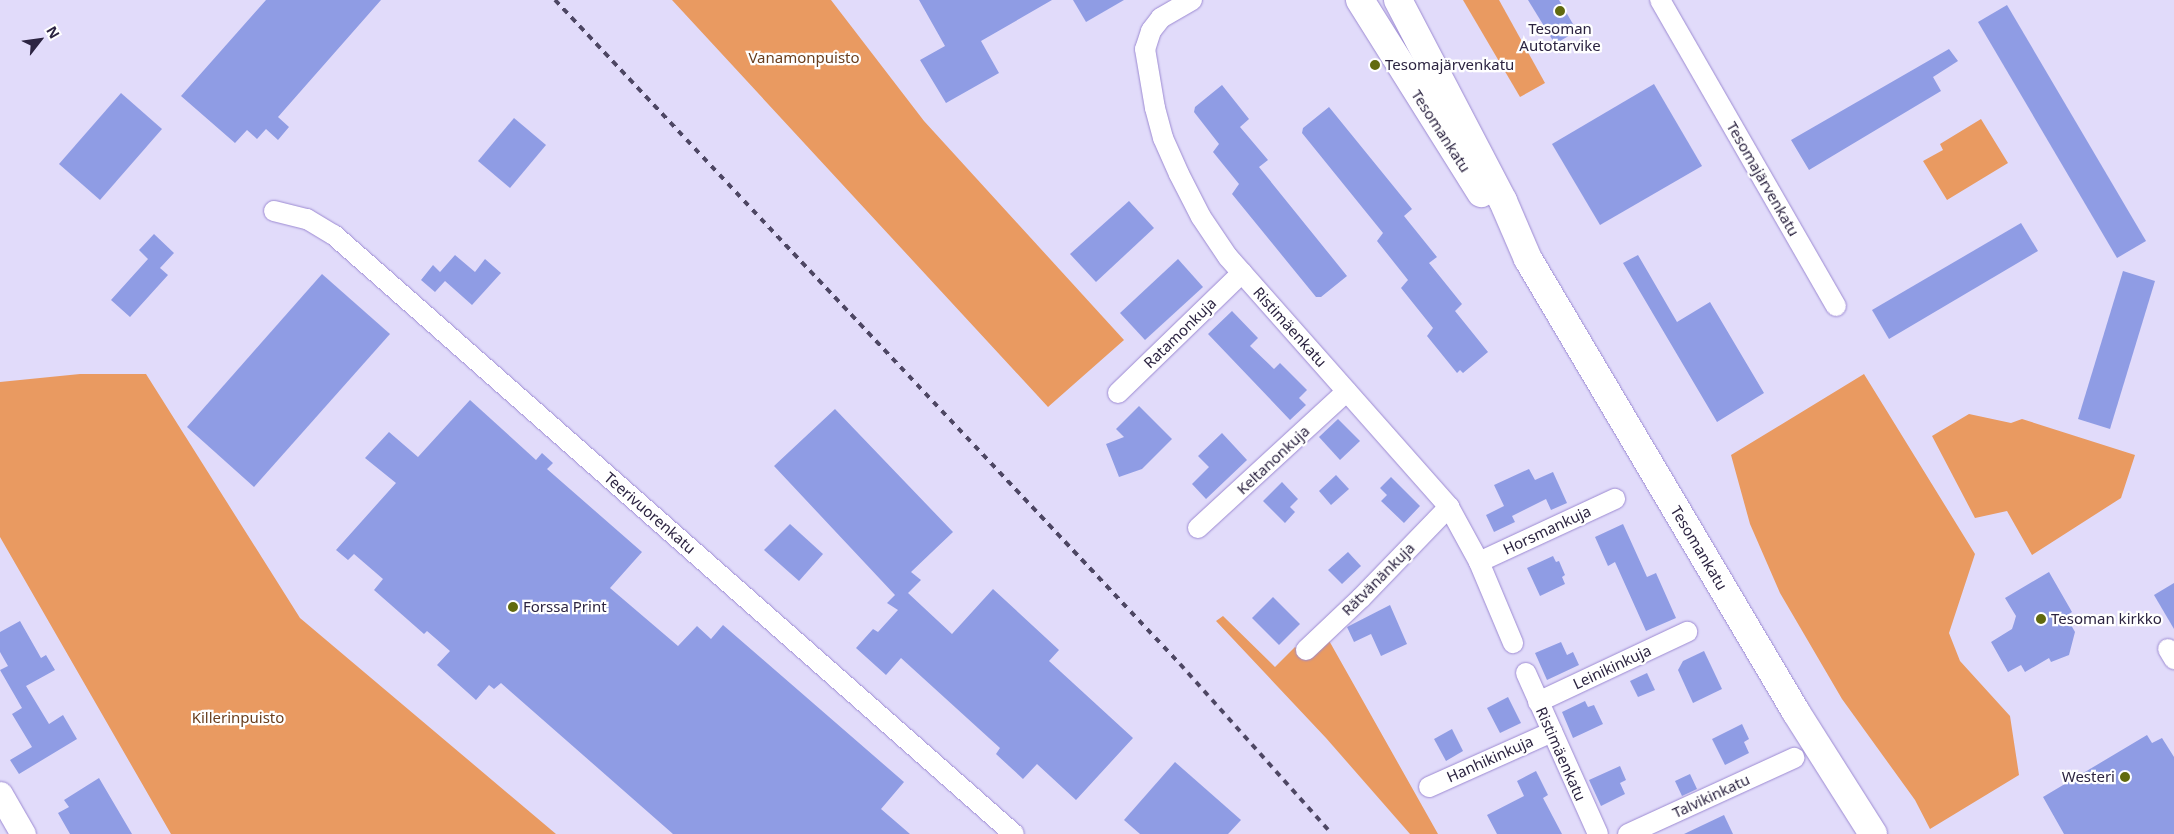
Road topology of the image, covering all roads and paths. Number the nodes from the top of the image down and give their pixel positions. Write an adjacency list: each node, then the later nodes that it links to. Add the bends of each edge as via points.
1 (1192, 0): 7 (street, Ristimäenkatu, via 1161,18 1151,31 1145,49 1152,95 1163,138 1201,217)
2 (1360, 0): 6 (main road, Tesomankatu, via 1494,214)
3 (1398, 0): 6 (main road, Tesomankatu, via 1503,201)
4 (1660, 0): 8 (street, Tesomajärvenkatu)
5 (274, 211): 25 (street, Teerivuorenkatu, via 307,219 334,235)
6 (1528, 259): 28 (main road, Tesomankatu, via 1796,712)
7 (1242, 274): 9 (street, Ristimäenkatu); 10 (street, Ratamonkuja)
8 (1836, 306)
9 (1347, 391): 12 (street, Ristimäenkatu); 13 (street, Keltanonkuja)
10 (1118, 393)
11 (1615, 499): 14 (street, Horsmankuja)
12 (1449, 507): 14 (street, Ristimäenkatu); 17 (street, Rätvänänkuja)
13 (1198, 528)
14 (1479, 562): 16 (street, Ristimäenkatu)
15 (1687, 632): 19 (street, Leinikinkuja)
16 (1513, 643)
17 (1306, 650)
18 (1526, 673): 19 (street, Ristimäenkatu)
19 (1538, 702): 20 (street, Ristimäenkatu)
20 (1552, 732): 22 (street, Hanhikinkuja); 26 (street, Ristimäenkatu)
21 (1794, 758): 27 (street, Talvikinkatu)
22 (1429, 787)
23 (0, 794): 24 (street)
24 (23, 834)
25 (1014, 834)
26 (1598, 834)
27 (1628, 834)
28 (1873, 834)

